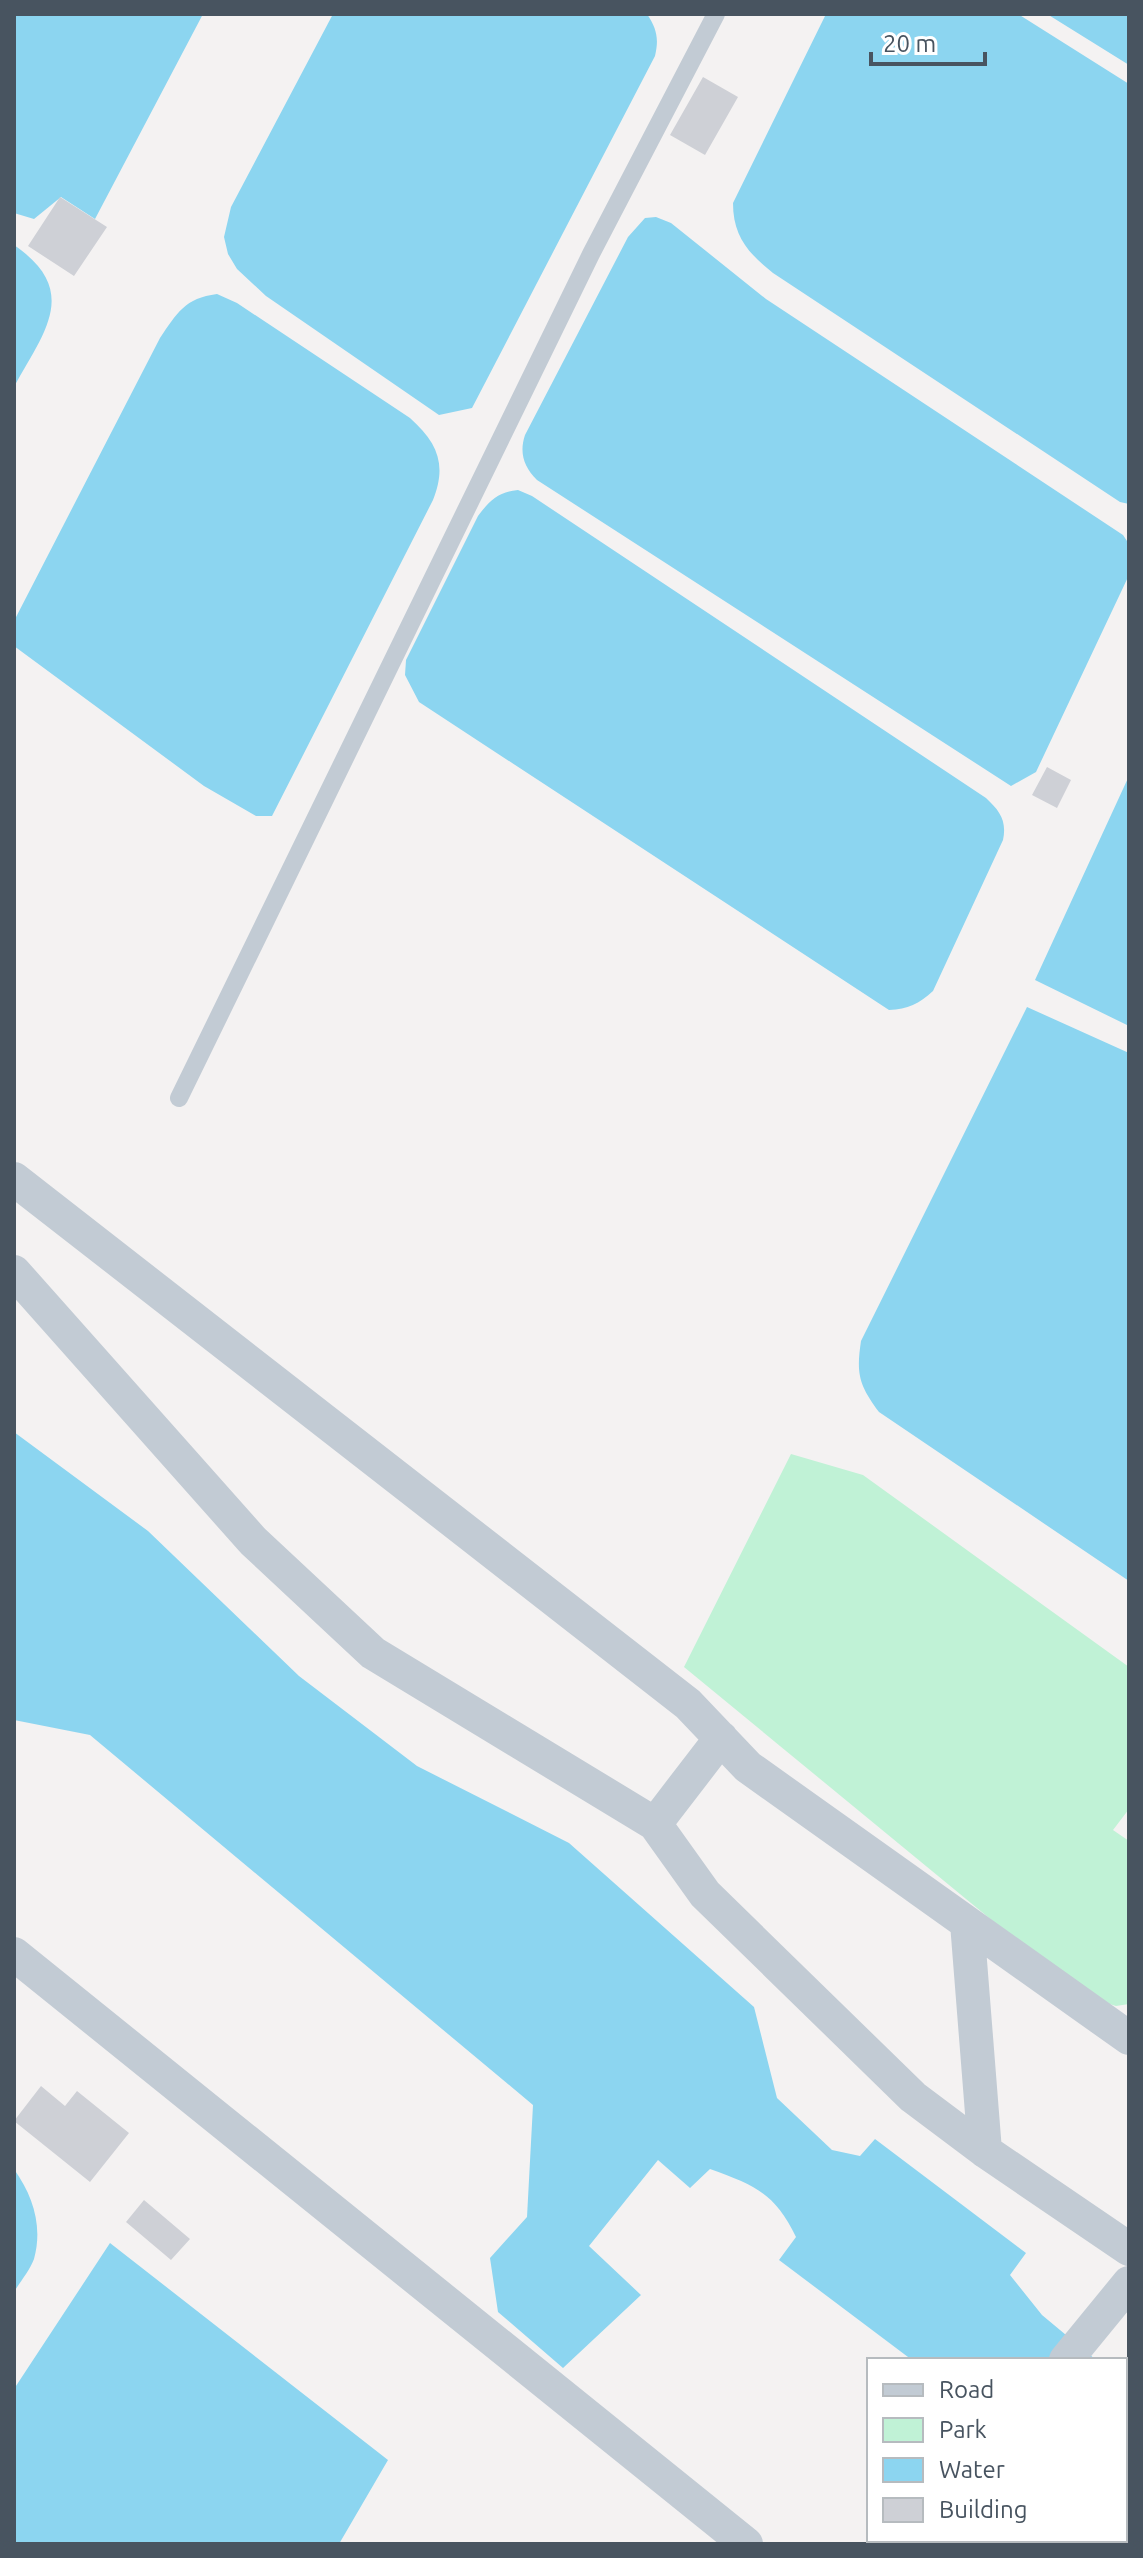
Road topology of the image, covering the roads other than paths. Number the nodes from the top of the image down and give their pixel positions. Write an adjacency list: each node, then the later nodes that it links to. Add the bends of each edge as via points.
1 (716, 14): 2 (lane, via 591,254)
2 (179, 1098)
3 (14, 1179): 5 (street, via 688,1704)
4 (14, 1272): 6 (street, via 253,1541 373,1653)
5 (721, 1738): 6 (street); 7 (street, via 748,1767)
6 (655, 1824): 10 (street, via 705,1894 913,2097)
7 (967, 1923): 9 (street); 10 (street)
8 (14, 1954): 14 (street)
9 (1129, 2038)
10 (985, 2151): 11 (street)
11 (1129, 2249)
12 (1129, 2283): 13 (street)
13 (1068, 2358)
14 (746, 2544)

